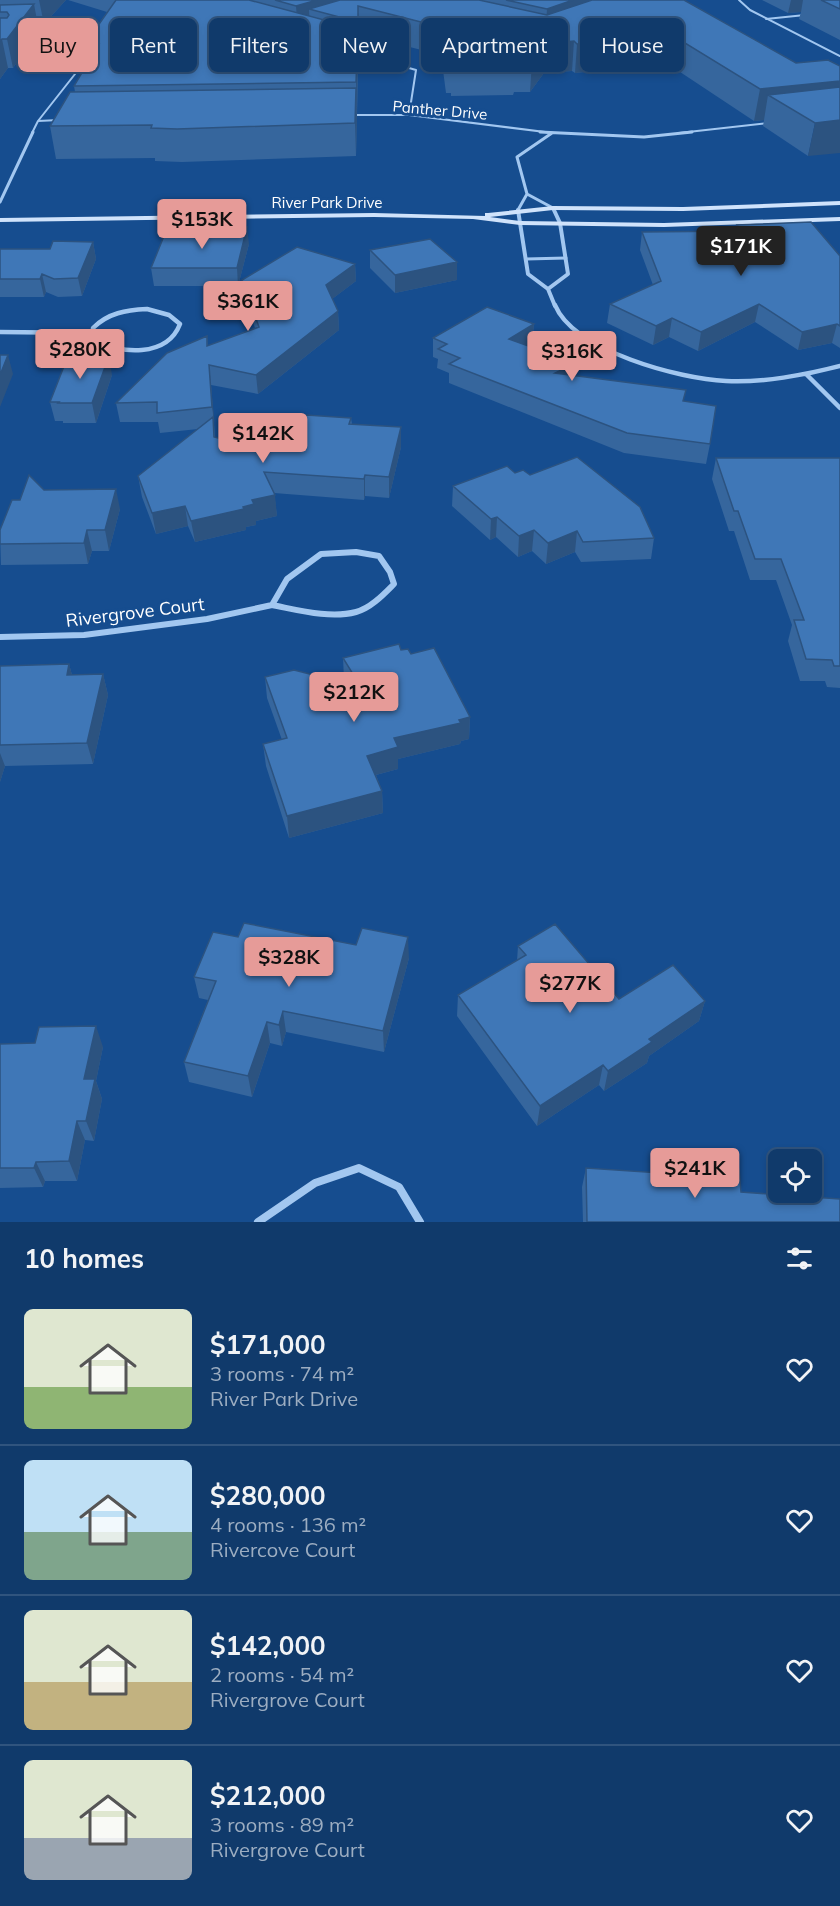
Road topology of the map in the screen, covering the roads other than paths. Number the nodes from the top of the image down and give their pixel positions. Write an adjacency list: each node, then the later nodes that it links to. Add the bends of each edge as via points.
1 (739, 0): 3 (lane)
2 (813, 14): 3 (lane)
3 (766, 19): 6 (lane)
4 (98, 26): 5 (lane)
5 (103, 26)
6 (840, 56)
7 (409, 68): 9 (lane, via 416,70)
8 (77, 72): 12 (lane)
9 (409, 114): 10 (lane, Panther Drive); 14 (lane, Panther Drive)
10 (349, 116)
11 (62, 120): 12 (lane)
12 (38, 121): 16 (lane)
13 (775, 123): 14 (lane, Panther Drive, via 644,137)
14 (552, 132): 15 (lane, via 517,157)
15 (527, 194): 18 (lane); 19 (lane)
16 (0, 202)
17 (840, 203): 18 (street, River Park Drive, via 683,209)
18 (553, 208): 19 (street, River Park Drive); 24 (street)
19 (518, 210): 20 (street, River Park Drive); 23 (street)
20 (473, 217): 22 (street, River Park Drive); 23 (street, River Park Drive)
21 (840, 219): 24 (street, River Park Drive, via 703,225)
22 (0, 220)
23 (520, 223): 24 (street, River Park Drive); 26 (street)
24 (560, 223): 25 (street)
25 (566, 258): 26 (lane); 27 (street, via 568,274)
26 (526, 259): 27 (street, via 528,274)
27 (548, 288): 31 (street, via 558,313 579,333 624,359 726,381)
28 (0, 332): 29 (street)
29 (91, 333): 29 (street, via 101,345 134,351 162,344 176,335 180,324 161,311 129,310 99,321)
30 (840, 366): 31 (street)
31 (807, 375): 32 (street)
32 (840, 408)
33 (272, 605): 33 (street, Rivergrove Court, via 320,614 357,612 379,599 393,584 379,556 356,552 321,554 287,579); 34 (street, Rivergrove Court, via 207,619 84,636)
34 (0, 638)
35 (258, 1222): 36 (street, via 315,1183 359,1168 399,1187)
36 (420, 1222)

